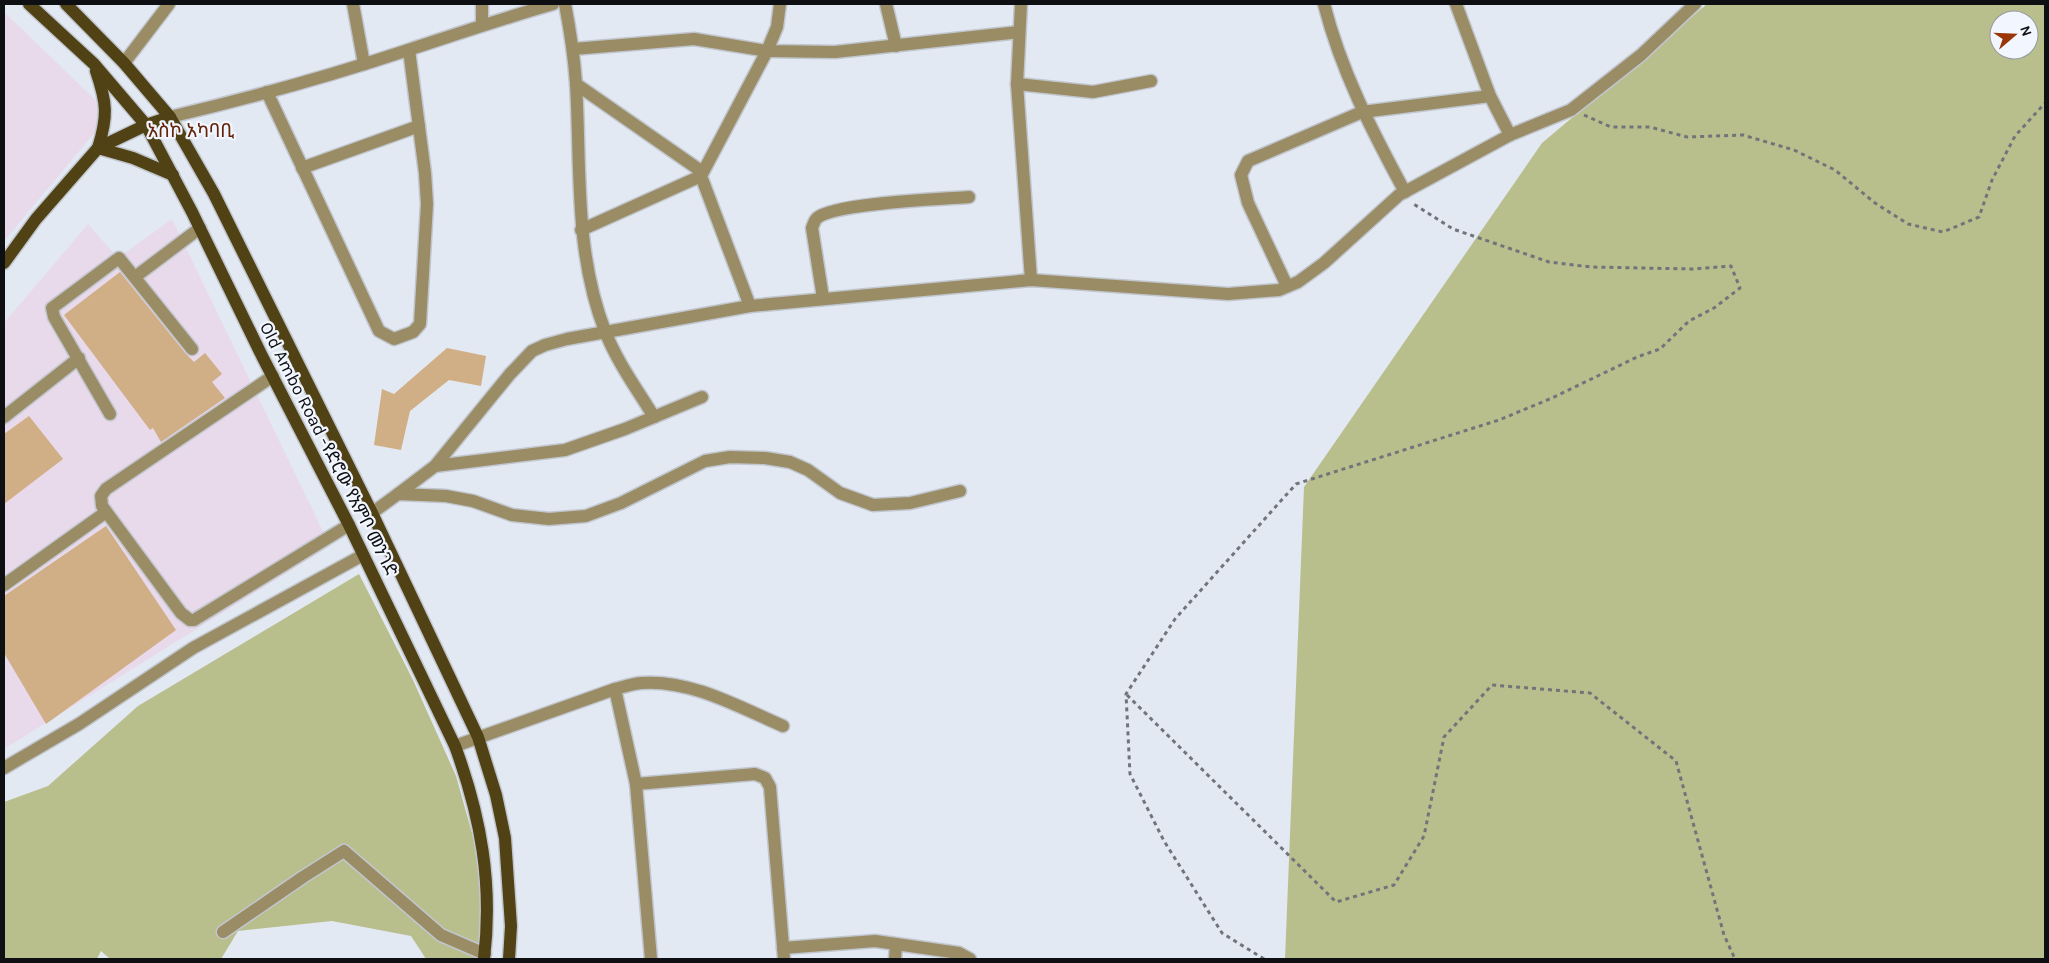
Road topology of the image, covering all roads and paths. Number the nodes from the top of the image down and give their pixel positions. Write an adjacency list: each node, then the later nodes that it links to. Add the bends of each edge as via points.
1 (29, 4): 21 (main road, Old Ambo Road -የድሮው የአምቦ መንገድ)
2 (66, 4): 20 (main road, Old Ambo Road -የድሮው የአምቦ መንገድ)
3 (169, 4): 20 (street)
4 (353, 4): 22 (street)
5 (482, 4): 14 (street)
6 (553, 4): 14 (street)
7 (565, 4): 17 (street)
8 (780, 4): 19 (street, via 777,27)
9 (886, 4): 16 (street)
10 (1021, 4): 15 (street)
11 (1324, 4): 30 (street, via 1333,41)
12 (1456, 4): 27 (street)
13 (1695, 4): 29 (street, via 1642,55)
14 (482, 24): 18 (street)
15 (1019, 32): 16 (street); 25 (street)
16 (896, 46): 19 (street, via 835,52)
17 (573, 49): 19 (street, via 694,39); 24 (street)
18 (408, 50): 22 (street); 33 (street)
19 (768, 51): 37 (street)
20 (124, 63): 31 (main road, Old Ambo Road -የድሮው የአምቦ መንገድ)
21 (94, 64): 32 (main road, Old Ambo Road -የድሮው የአምቦ መንገድ); 35 (main road, via 106,107 106,124)
22 (364, 64): 26 (street)
23 (1152, 81): 25 (street, via 1093,92)
24 (576, 84): 37 (street); 42 (street)
25 (1017, 84): 45 (street)
26 (267, 92): 31 (street); 36 (street)
27 (1490, 96): 30 (street); 34 (street)
28 (2045, 103): 29 (path, via 2015,136 1992,180 1979,217 1943,232 1908,224 1875,203 1836,170 1794,150 1743,135 1687,137 1650,127 1611,127)
29 (1571, 110): 34 (street)
30 (1362, 112): 39 (street); 46 (street, via 1261,154 1248,161 1241,175 1248,202)
31 (170, 117): 32 (main road); 61 (main road, Old Ambo Road -የድሮው የአምቦ መንገድ, via 214,194)
32 (146, 125): 35 (main road); 38 (main road, Old Ambo Road -የድሮው የአምቦ መንገድ)
33 (419, 126): 36 (street); 36 (street, via 427,204 420,324 413,332 394,340 379,331)
34 (1510, 135): 39 (street)
35 (98, 148): 38 (main road); 43 (main road, via 36,219)
36 (302, 168)
37 (701, 173): 42 (street); 48 (street)
38 (173, 175): 41 (main road, Old Ambo Road -የድሮው የአምቦ መንገድ)
39 (1402, 193): 46 (street, via 1324,263); 66 (path, via 1453,228 1549,262 1591,267 1731,266 1740,288 1714,308 1689,321 1660,349 1552,398 1499,420 1296,484 1175,619)
40 (969, 197): 47 (street, via 875,204 817,218 812,228)
41 (200, 228): 44 (street); 52 (main road, Old Ambo Road -የድሮው የአምቦ መንገድ)
42 (581, 230): 49 (street, via 596,303)
43 (4, 262)
44 (135, 276): 50 (street); 51 (street, via 119,258 115,259 52,308 54,317)
45 (1031, 280): 46 (street, via 1228,294 1253,294); 47 (street)
46 (1287, 286)
47 (823, 298): 48 (street)
48 (750, 306): 49 (street)
49 (606, 332): 56 (street, via 623,368); 57 (street, via 567,339 532,351)
50 (192, 349)
51 (79, 358): 54 (street); 55 (street)
52 (272, 376): 60 (street, via 106,489 101,496); 62 (main road, Old Ambo Road -የድሮው የአምቦ መንገድ)
53 (702, 397): 56 (street)
54 (7, 410)
55 (110, 414)
56 (654, 417): 57 (street, via 565,450)
57 (435, 466): 59 (street)
58 (960, 491): 59 (street, via 910,503 873,505 840,493 808,470 790,462 730,457 705,462 621,503 586,516 549,520 512,515 473,501 446,496)
59 (398, 494): 61 (street)
60 (106, 512): 62 (street, via 181,613 190,620); 64 (street)
61 (372, 513): 68 (main road, Old Ambo Road -የድሮው የአምቦ መንገድ)
62 (349, 525): 63 (main road, Old Ambo Road -የድሮው የአምቦ መንገድ)
63 (363, 555): 69 (main road, Old Ambo Road -የድሮው የአምቦ መንገድ); 70 (street, via 193,648 78,724)
64 (4, 585)
65 (615, 689): 67 (street, via 640,683 667,684 727,701); 68 (street); 71 (street)
66 (1126, 694): 80 (path, via 1130,774 1164,841 1222,933); 81 (path, via 1336,902 1394,885 1424,836 1444,737 1492,685 1590,693 1676,761 1724,934)
67 (782, 726)
68 (478, 737): 69 (street); 76 (main road, Old Ambo Road -የድሮው የአምቦ መንገድ, via 505,838 512,926)
69 (455, 746): 75 (main road, Old Ambo Road -የድሮው የአምቦ መንገድ, via 468,780 486,860)
70 (4, 768)
71 (636, 784): 74 (street, via 755,774 765,778 770,787); 77 (street)
72 (223, 932): 75 (street, via 344,851 441,935)
73 (896, 945): 74 (street, via 875,941); 78 (street); 79 (street, via 959,953)
74 (784, 954)
75 (485, 956)
76 (509, 959)
77 (651, 959)
78 (895, 959)
79 (970, 959)
80 (1264, 959)
81 (1735, 959)

